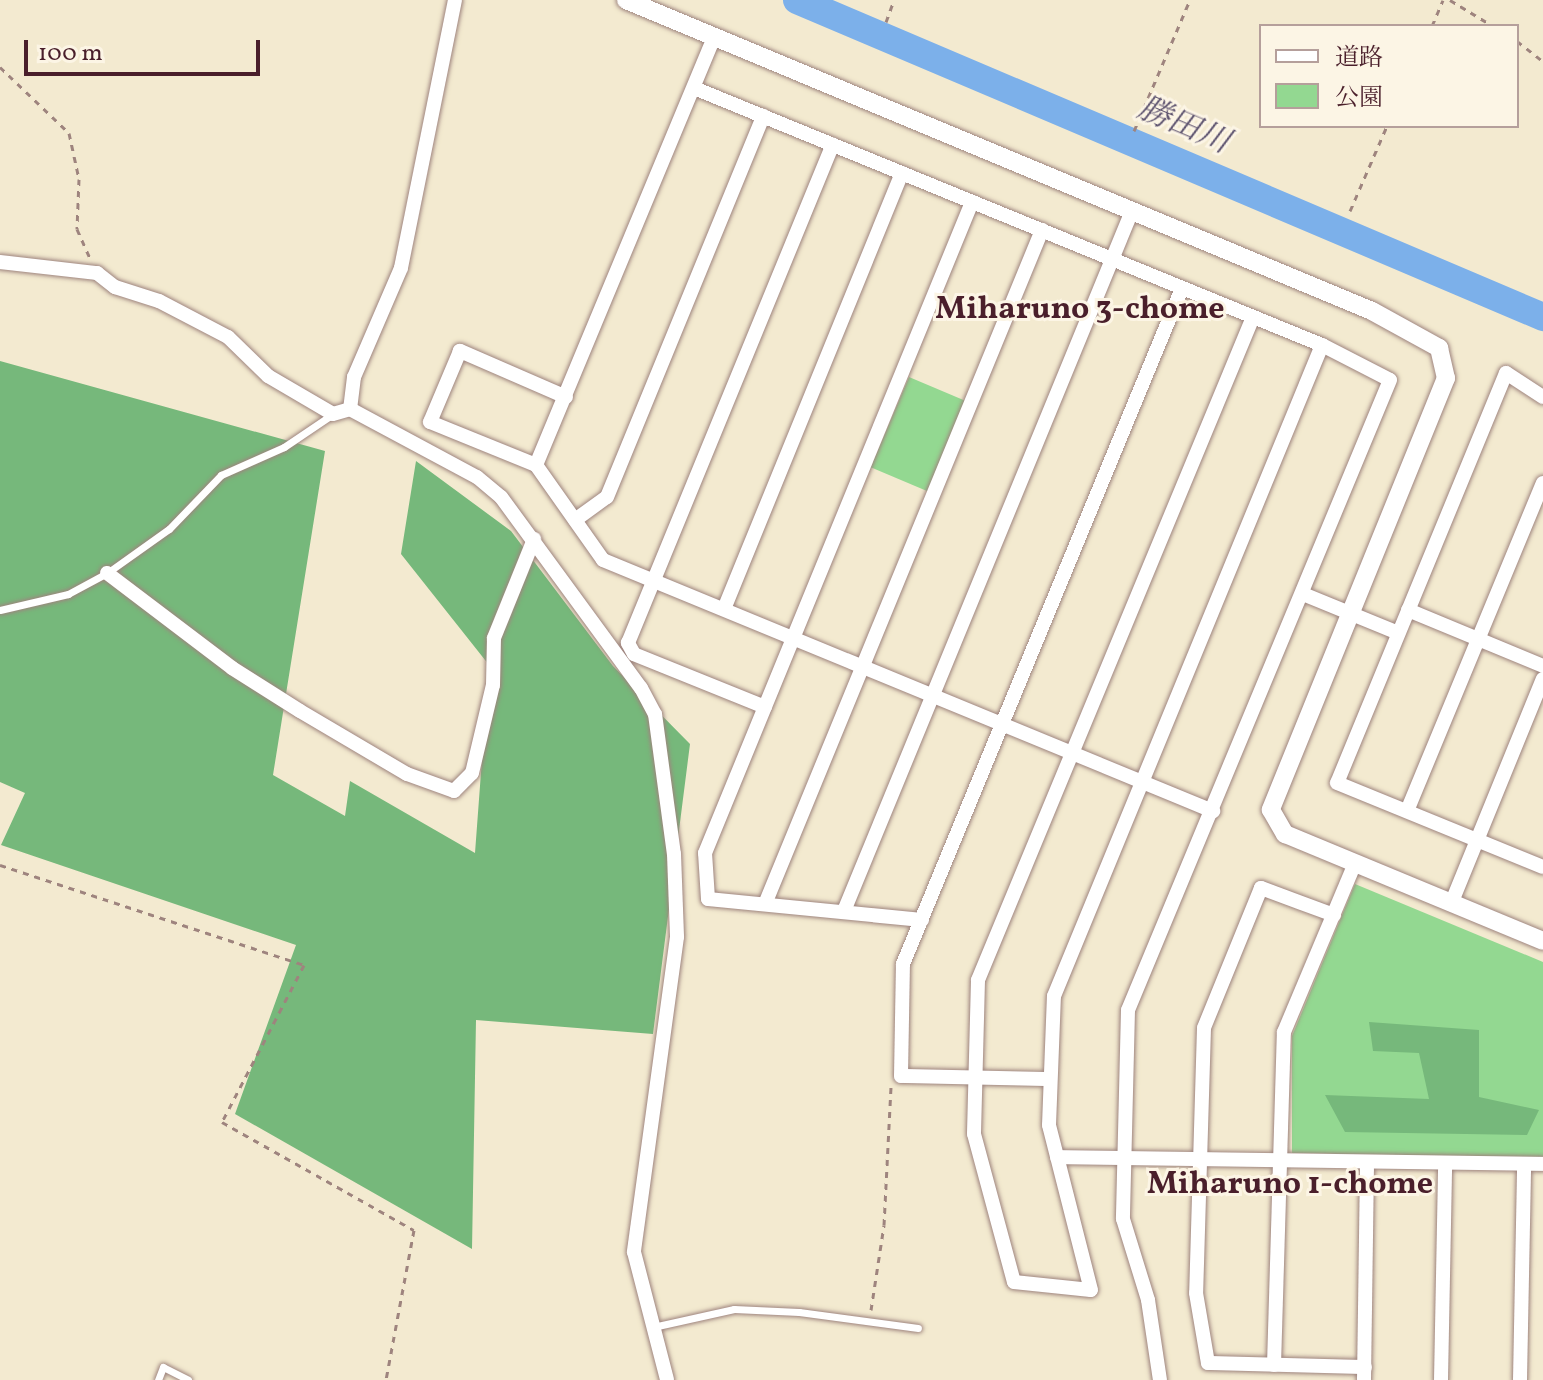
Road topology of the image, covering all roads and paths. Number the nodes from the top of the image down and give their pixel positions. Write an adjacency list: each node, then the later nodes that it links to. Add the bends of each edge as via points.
1 (455, 0): 32 (street, via 401,268 354,377)
2 (626, 0): 10 (street)
3 (894, 0): 7 (path)
4 (1190, 0): 17 (path)
5 (1443, 0): 8 (path)
6 (1450, 0): 9 (path)
7 (886, 22)
8 (1433, 24)
9 (1490, 24)
10 (714, 38): 14 (street); 21 (street)
11 (1519, 43): 12 (path)
12 (1543, 61)
13 (0, 67): 26 (path, via 69,133 79,179 77,229)
14 (694, 88): 15 (street); 30 (street)
15 (763, 116): 18 (street); 36 (street, via 607,497)
16 (1386, 128): 22 (path)
17 (1134, 131)
18 (833, 144): 19 (street); 39 (street)
19 (902, 173): 20 (street); 41 (street)
20 (972, 202): 23 (street); 46 (street)
21 (1132, 211): 24 (street); 44 (street, via 1372,311 1424,336 1445,357 1446,378)
22 (1350, 211)
23 (1042, 230): 24 (street); 49 (street)
24 (1113, 260): 27 (street); 51 (street)
25 (0, 262): 26 (street)
26 (97, 273): 33 (street, via 115,287 159,301 228,337 268,376)
27 (1182, 288): 28 (street); 53 (street)
28 (1253, 317): 29 (street); 54 (street)
29 (1322, 345): 40 (street, via 1390,380); 55 (street)
30 (566, 397): 34 (street); 34 (street, via 460,351 430,422)
31 (1543, 397): 43 (street, via 1506,373)
32 (350, 409): 33 (street); 37 (street, via 477,477 501,497)
33 (333, 414): 38 (lane, via 284,447 221,475 169,529)
34 (536, 465): 36 (street)
35 (1543, 483): 47 (street)
36 (575, 520): 39 (street, via 603,560)
37 (534, 539): 38 (street, via 494,638 493,685 472,773 454,791 407,774 266,689); 80 (street, via 641,688 655,714 663,749 677,937 634,1252)
38 (107, 573): 42 (lane, via 68,594)
39 (654, 580): 41 (street); 52 (street, via 628,643 634,654)
40 (1303, 594): 44 (street); 56 (street)
41 (724, 609): 46 (street)
42 (0, 610)
43 (1408, 610): 45 (street); 47 (street)
44 (1350, 614): 45 (street); 59 (street, via 1271,810 1285,834)
45 (1398, 633): 57 (street, via 1337,783)
46 (794, 638): 49 (street); 52 (street)
47 (1479, 639): 48 (street); 57 (street)
48 (1543, 666)
49 (863, 667): 51 (street); 62 (street)
50 (1543, 679): 58 (street)
51 (933, 695): 53 (street); 64 (street)
52 (765, 707): 62 (street, via 705,853 708,899)
53 (1003, 724): 54 (street); 66 (street)
54 (1073, 753): 55 (street); 69 (street, via 978,980)
55 (1143, 782): 56 (street); 70 (street, via 1054,996)
56 (1213, 811): 72 (street, via 1128,1010)
57 (1407, 811): 58 (street)
58 (1477, 839): 61 (street); 63 (street)
59 (1355, 863): 63 (street); 65 (street)
60 (0, 865): 87 (path, via 304,965 222,1122 414,1230)
61 (1543, 867)
62 (765, 904): 64 (street)
63 (1451, 904): 67 (street)
64 (844, 911): 66 (street)
65 (1334, 915): 73 (street, via 1261,888 1204,1028); 74 (street, via 1284,1032)
66 (922, 920): 68 (street, via 903,964)
67 (1543, 941)
68 (901, 1076): 69 (street); 79 (path, via 891,1077 884,1225)
69 (976, 1078): 70 (street); 71 (street, via 974,1134 1014,1282 1091,1290)
70 (1050, 1079): 71 (street, via 1049,1125)
71 (1057, 1157): 72 (street)
72 (1125, 1157): 73 (street); 89 (street, via 1123,1219 1148,1300)
73 (1201, 1159): 74 (street); 82 (street, via 1196,1293 1208,1363)
74 (1281, 1161): 75 (street); 82 (street)
75 (1367, 1162): 76 (street); 84 (street)
76 (1445, 1163): 77 (street); 90 (street)
77 (1524, 1164): 78 (street); 91 (street)
78 (1543, 1164)
79 (869, 1321): 80 (lane, via 734,1309); 81 (lane)
80 (653, 1327): 88 (street)
81 (918, 1328)
82 (1274, 1365): 83 (street)
83 (1320, 1373): 84 (street)
84 (1364, 1374)
85 (158, 1380): 86 (lane, via 163,1367)
86 (188, 1380)
87 (386, 1380)
88 (667, 1380)
89 (1160, 1380)
90 (1441, 1380)
91 (1520, 1380)

